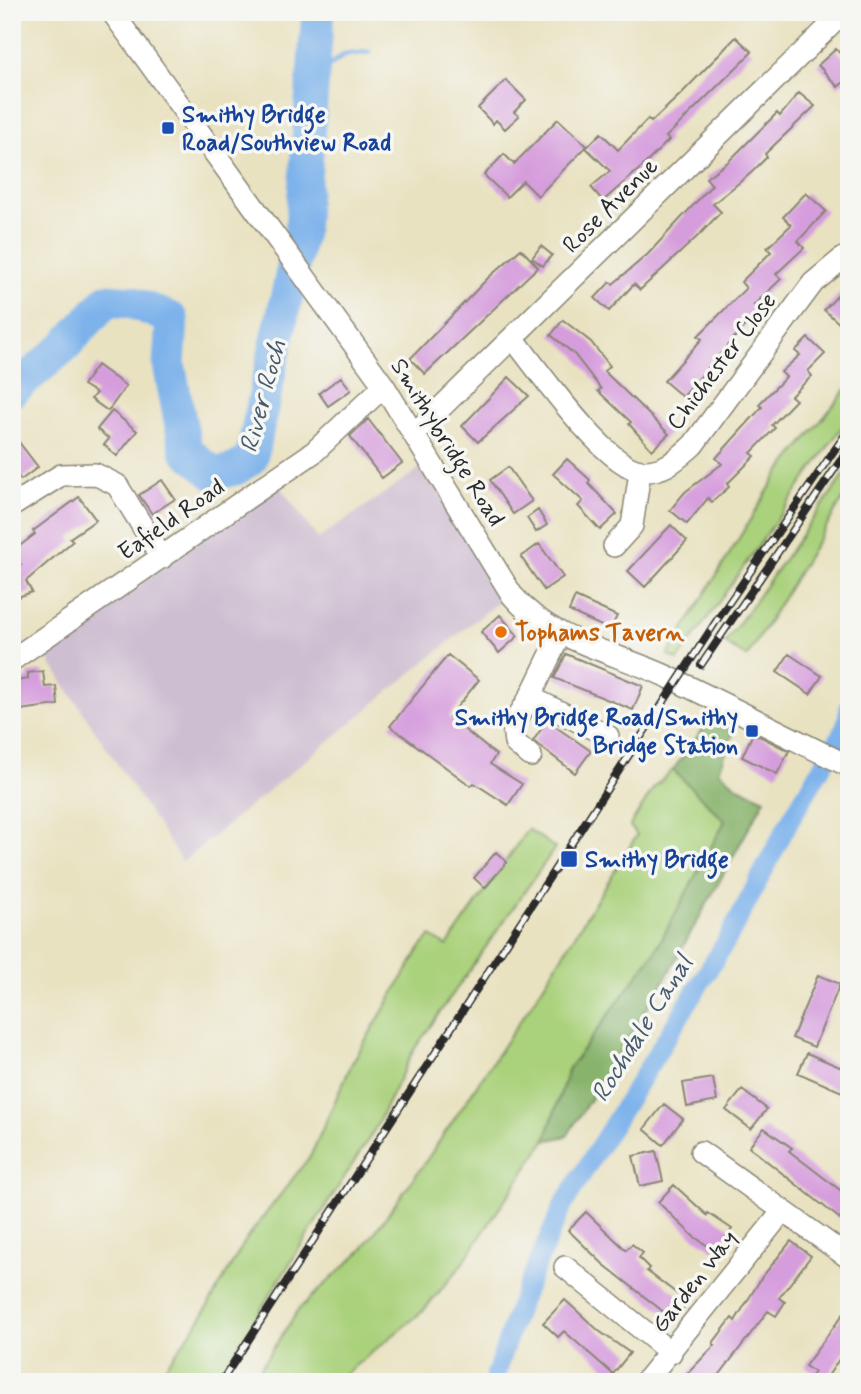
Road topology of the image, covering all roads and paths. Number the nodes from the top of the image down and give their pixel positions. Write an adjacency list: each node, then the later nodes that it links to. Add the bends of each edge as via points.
1 (112, 12): 5 (street, Smithybridge Road)
2 (844, 17): 4 (street, Rose Avenue)
3 (841, 256): 7 (street, Chichester Close, via 813,283 693,445 669,466)
4 (513, 338): 6 (street, Rose Avenue); 7 (street, via 565,406 621,463)
5 (384, 386): 6 (street, Smithybridge Road); 10 (street, Eafield Road, via 314,452)
6 (414, 435): 11 (street, Smithybridge Road, via 512,595 526,612)
7 (640, 472): 9 (street, via 632,526)
8 (12, 506): 10 (street, via 61,475 96,474 117,485)
9 (614, 546)
10 (162, 558): 12 (street, Eafield Road)
11 (561, 633): 13 (street); 16 (street, Smithybridge Road, via 664,675)
12 (12, 660)
13 (530, 697): 14 (street); 15 (street, via 513,725 514,743)
14 (608, 736)
15 (531, 756)
16 (849, 766)
17 (701, 1152): 18 (street)
18 (783, 1211): 19 (street); 21 (street, Garden Way)
19 (849, 1258)
20 (565, 1267): 21 (street)
21 (671, 1353): 22 (street, Garden Way)
22 (645, 1382)

